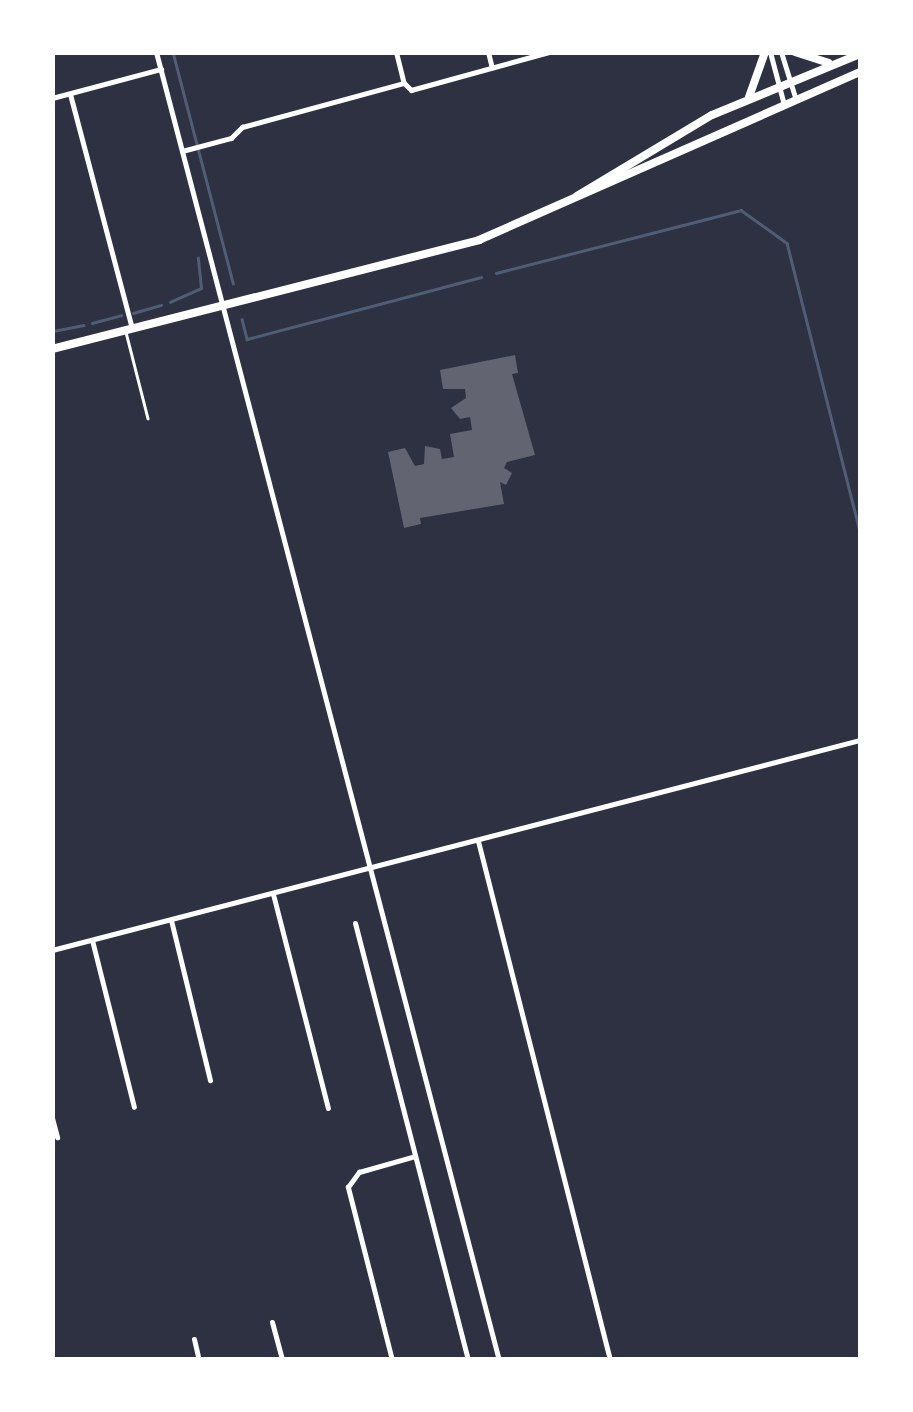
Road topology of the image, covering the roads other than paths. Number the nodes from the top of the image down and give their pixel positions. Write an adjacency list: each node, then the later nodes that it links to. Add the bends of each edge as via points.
1 (156, 52): 11 (street)
2 (396, 52): 14 (street)
3 (488, 52): 10 (street)
4 (550, 52): 10 (street)
5 (768, 52): 15 (street); 17 (main road)
6 (781, 52): 13 (street)
7 (795, 52): 9 (main road)
8 (860, 54): 9 (main road)
9 (831, 64): 13 (main road)
10 (492, 68): 14 (street, via 410,90)
11 (161, 69): 16 (street); 21 (street)
12 (860, 72): 18 (main road)
13 (790, 79): 15 (main road); 18 (street)
14 (404, 83): 21 (street, via 242,127 231,138)
15 (778, 84): 17 (main road); 20 (street)
16 (70, 94): 19 (street); 24 (street)
17 (749, 97): 22 (main road)
18 (795, 97): 20 (main road)
19 (52, 98)
20 (784, 101): 22 (main road)
21 (182, 151): 23 (street)
22 (566, 204): 23 (main road, via 479,240)
23 (223, 305): 24 (main road); 29 (street)
24 (129, 329): 25 (main road); 26 (lane)
25 (53, 349)
26 (148, 418)
27 (860, 740): 28 (street)
28 (478, 841): 29 (street); 48 (street)
29 (371, 869): 30 (street); 47 (street)
30 (273, 894): 31 (street); 37 (street)
31 (171, 920): 33 (street); 35 (street)
32 (354, 923): 40 (street)
33 (92, 940): 34 (street); 36 (street)
34 (52, 950)
35 (210, 1080)
36 (134, 1107)
37 (328, 1108)
38 (52, 1118): 39 (street)
39 (58, 1137)
40 (415, 1156): 45 (street, via 358,1172 348,1187); 46 (street)
41 (272, 1322): 44 (street)
42 (194, 1339): 43 (street)
43 (199, 1360)
44 (282, 1360)
45 (392, 1360)
46 (468, 1360)
47 (499, 1360)
48 (610, 1360)

